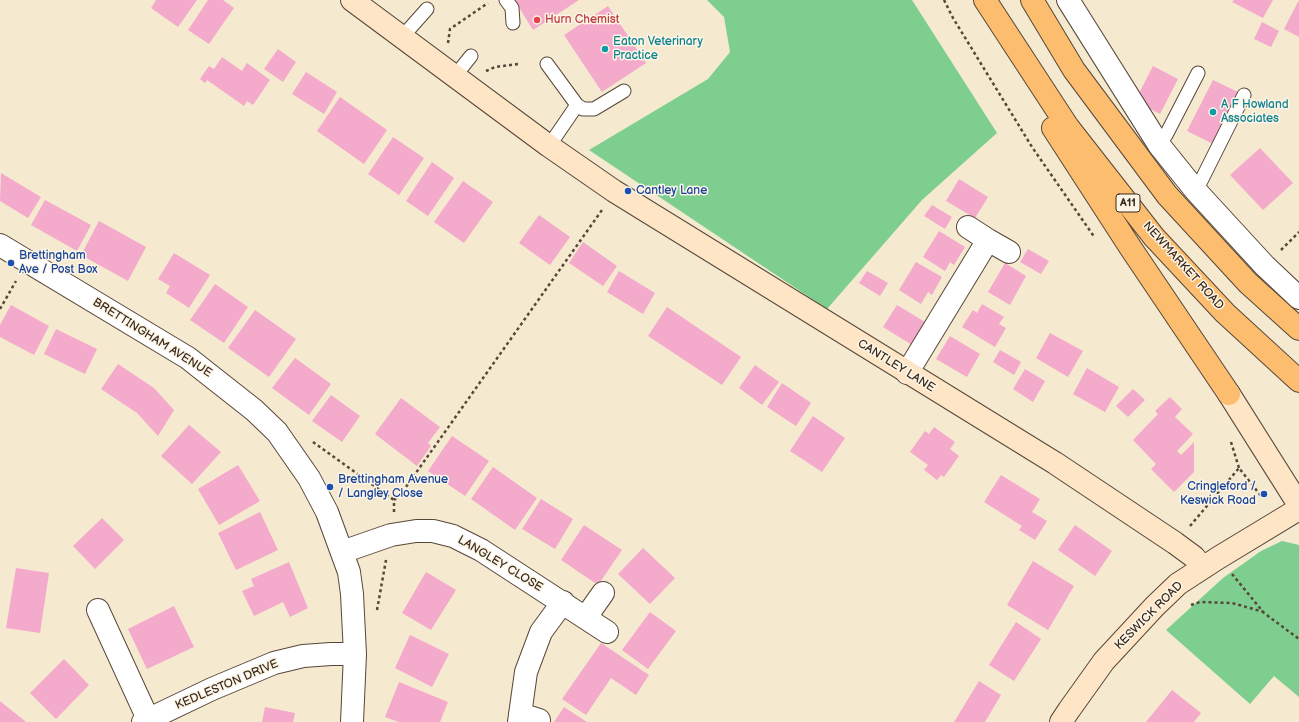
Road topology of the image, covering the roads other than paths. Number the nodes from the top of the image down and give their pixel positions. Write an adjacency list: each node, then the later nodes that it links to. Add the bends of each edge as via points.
1 (352, 0): 8 (street, CANTLEY LANE)
2 (506, 0): 7 (lane, via 512,8)
3 (1032, 0): 24 (highway, via 1074,70 1167,195 1248,283)
4 (1068, 0): 16 (street)
5 (986, 1): 26 (highway, NEWMARKET ROAD / A11, via 1068,127 1154,237 1225,313); 27 (highway, A11, via 1055,131)
6 (426, 10): 8 (lane)
7 (513, 22)
8 (403, 36): 12 (street, CANTLEY LANE)
9 (471, 56): 12 (lane)
10 (547, 64): 15 (lane)
11 (1198, 73): 16 (lane, via 1166,136)
12 (464, 82): 17 (street, CANTLEY LANE)
13 (624, 91): 15 (lane, via 594,109 584,109)
14 (1244, 95): 18 (lane)
15 (577, 105): 17 (lane)
16 (1158, 145): 18 (street)
17 (549, 146): 25 (street, CANTLEY LANE, via 614,191)
18 (1196, 191): 23 (street, via 1265,266)
19 (968, 227): 20 (street)
20 (988, 240): 22 (street); 25 (street)
21 (0, 245): 30 (street, BRETTINGHAM AVENUE, via 188,358 254,410 277,432 310,478 327,512)
22 (1009, 252)
23 (1299, 298)
24 (1299, 329)
25 (908, 373): 31 (street, CANTLEY LANE, via 1055,463 1194,557)
26 (1299, 381)
27 (1229, 394): 28 (street)
28 (1299, 505)
29 (1299, 509): 31 (street, KESWICK ROAD)
30 (342, 552): 33 (street, LANGLEY CLOSE, via 391,535 416,531 453,536 481,550); 37 (street, BRETTINGHAM AVENUE, via 349,572 352,594)
31 (1210, 563): 41 (street, KESWICK ROAD, via 1178,584 1104,661)
32 (603, 593): 35 (street)
33 (563, 602): 35 (street, LANGLEY CLOSE); 38 (street, via 541,632 526,672)
34 (98, 610): 39 (street, KEDLESTON DRIVE)
35 (586, 617): 36 (street, LANGLEY CLOSE)
36 (606, 632)
37 (355, 654): 39 (street, KEDLESTON DRIVE, via 303,656 274,663); 40 (street, BRETTINGHAM AVENUE)
38 (526, 719)
39 (146, 720)
40 (352, 722)
41 (1061, 722)

